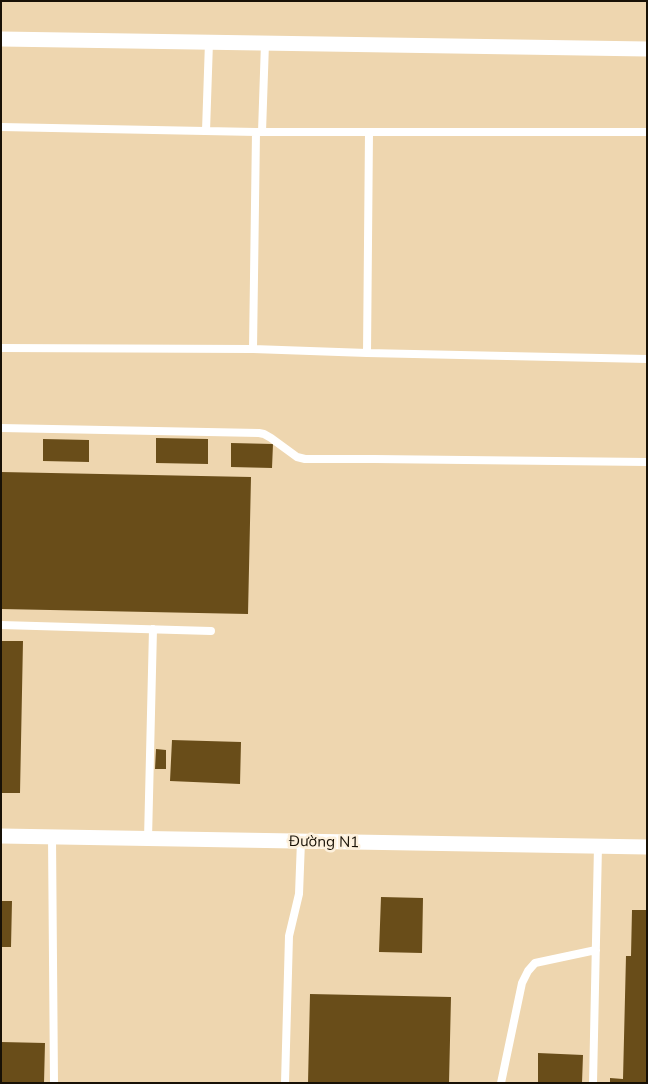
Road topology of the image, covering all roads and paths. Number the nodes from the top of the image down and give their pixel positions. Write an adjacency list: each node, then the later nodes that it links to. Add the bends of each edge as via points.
1 (1, 39): 2 (street)
2 (209, 42): 3 (street); 6 (lane)
3 (265, 42): 4 (street); 7 (lane)
4 (647, 48)
5 (1, 127): 6 (lane)
6 (206, 131): 7 (lane)
7 (259, 132): 8 (lane); 11 (lane)
8 (370, 132): 9 (lane); 12 (lane)
9 (647, 132)
10 (1, 348): 11 (lane)
11 (253, 348): 12 (lane)
12 (367, 354): 13 (lane)
13 (647, 358)
14 (1, 428): 15 (lane, via 259,433 305,459)
15 (647, 462)
16 (1, 625): 17 (lane)
17 (153, 630): 18 (lane); 21 (lane)
18 (211, 631)
19 (1, 836): 20 (street, Đường N1)
20 (52, 837): 21 (street, Đường N1); 26 (lane)
21 (148, 839): 22 (street, Đường N1)
22 (301, 841): 23 (street, Đường N1); 27 (lane, via 299,894 289,936)
23 (598, 846): 24 (street, Đường N1); 25 (lane)
24 (647, 846)
25 (596, 950): 28 (lane, via 535,963 528,971 522,983); 29 (lane)
26 (54, 1083)
27 (285, 1083)
28 (501, 1083)
29 (592, 1083)

